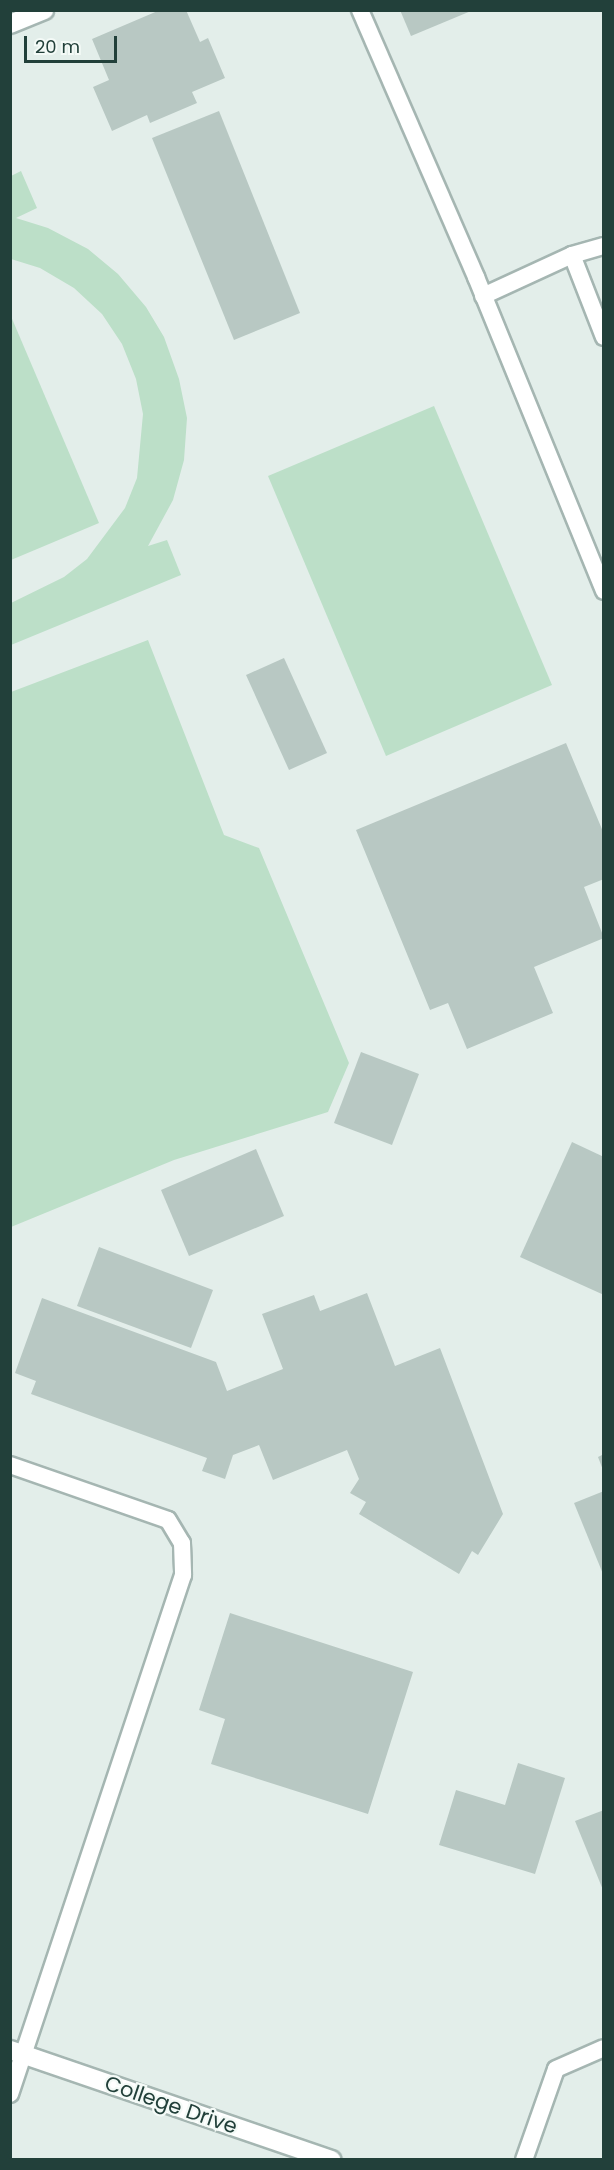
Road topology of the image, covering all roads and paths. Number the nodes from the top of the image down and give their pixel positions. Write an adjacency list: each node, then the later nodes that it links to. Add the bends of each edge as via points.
1 (44, 10): 3 (street)
2 (360, 10): 6 (lane)
3 (10, 24)
4 (603, 246): 5 (lane)
5 (572, 255): 6 (lane); 7 (lane)
6 (483, 296): 8 (lane)
7 (603, 337)
8 (603, 587)
9 (10, 1465): 11 (lane, via 168,1520 182,1543 183,1575)
10 (603, 2048): 14 (lane, via 556,2069)
11 (18, 2053): 12 (lane); 13 (street, College Drive)
12 (10, 2094)
13 (332, 2160)
14 (524, 2160)

